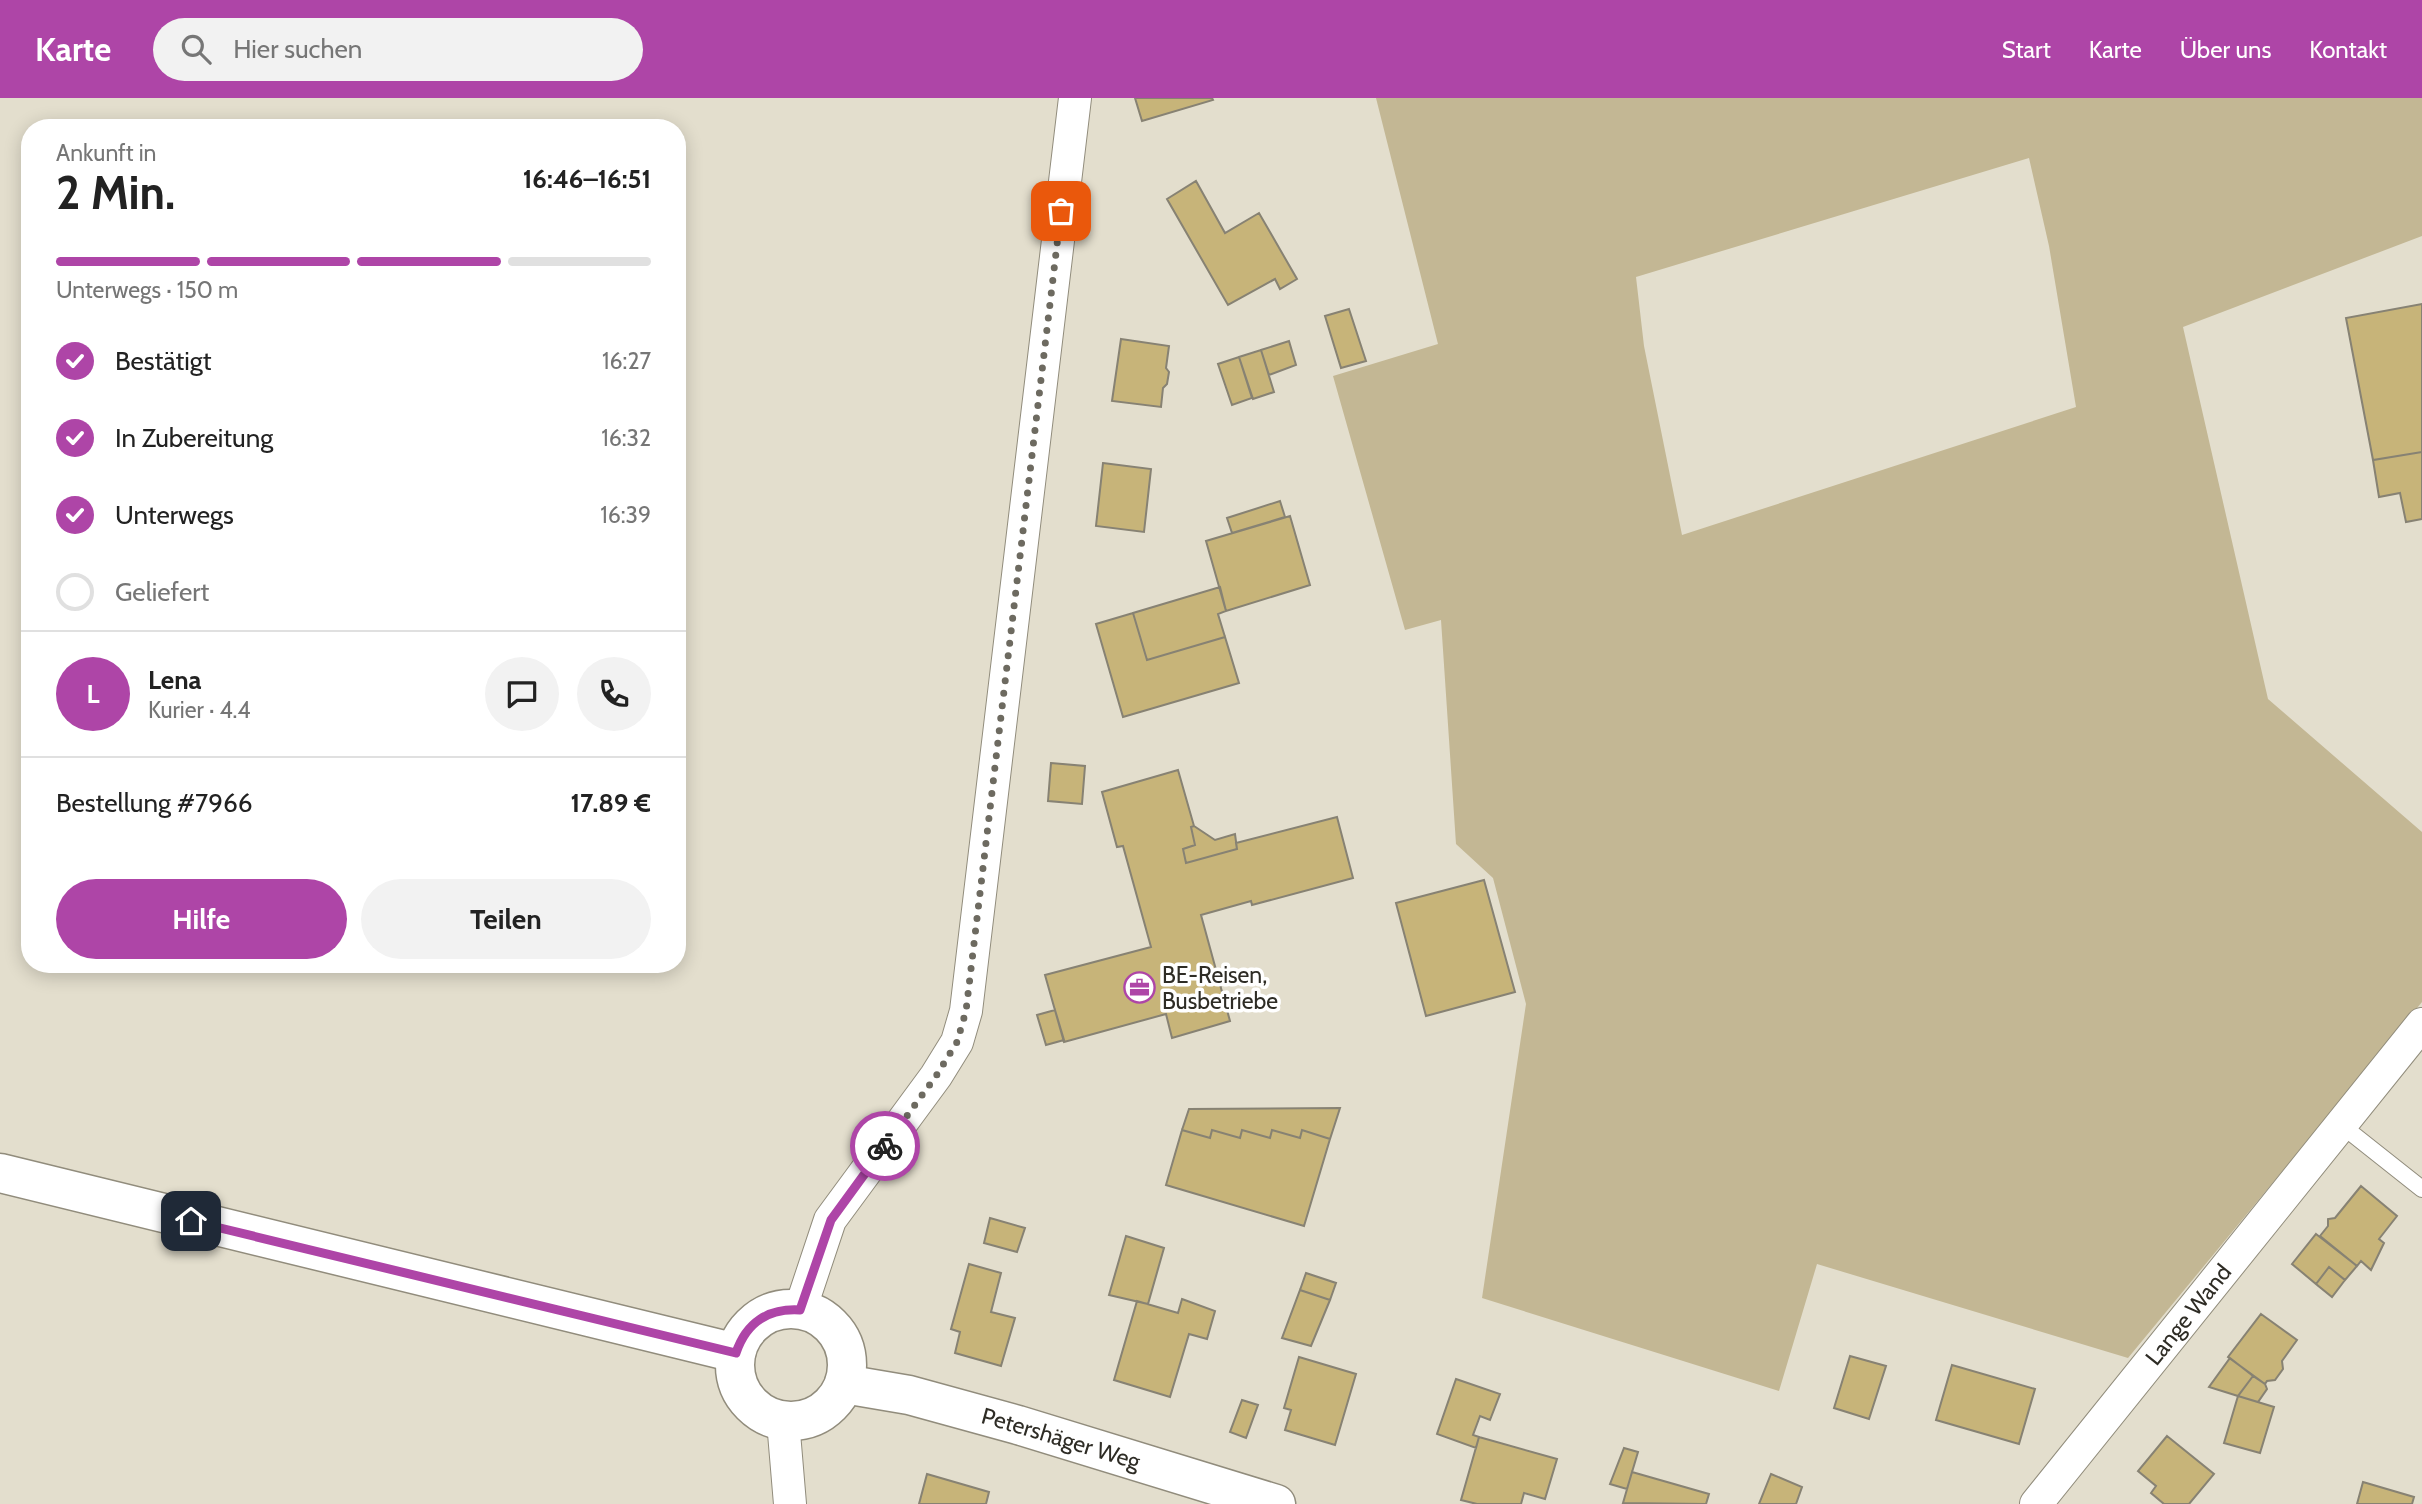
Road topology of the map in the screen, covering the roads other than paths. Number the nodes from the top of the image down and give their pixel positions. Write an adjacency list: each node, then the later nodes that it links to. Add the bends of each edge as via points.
1 (1074, 99): 6 (street, via 966,1011 957,1042 936,1076 831,1220)
2 (2422, 1024): 3 (street, Lange Wand)
3 (2340, 1125): 5 (lane); 12 (street, Lange Wand)
4 (0, 1173): 7 (street)
5 (2422, 1189)
6 (800, 1310): 7 (street, via 759,1319); 8 (street, via 820,1317 842,1341 847,1362)
7 (736, 1353): 9 (street, via 737,1378 748,1401 760,1412)
8 (844, 1384): 9 (street, via 836,1399 816,1416); 11 (street, Petershäger Weg, via 933,1401)
9 (783, 1421): 10 (street)
10 (790, 1504)
11 (1276, 1504)
12 (2036, 1504)

